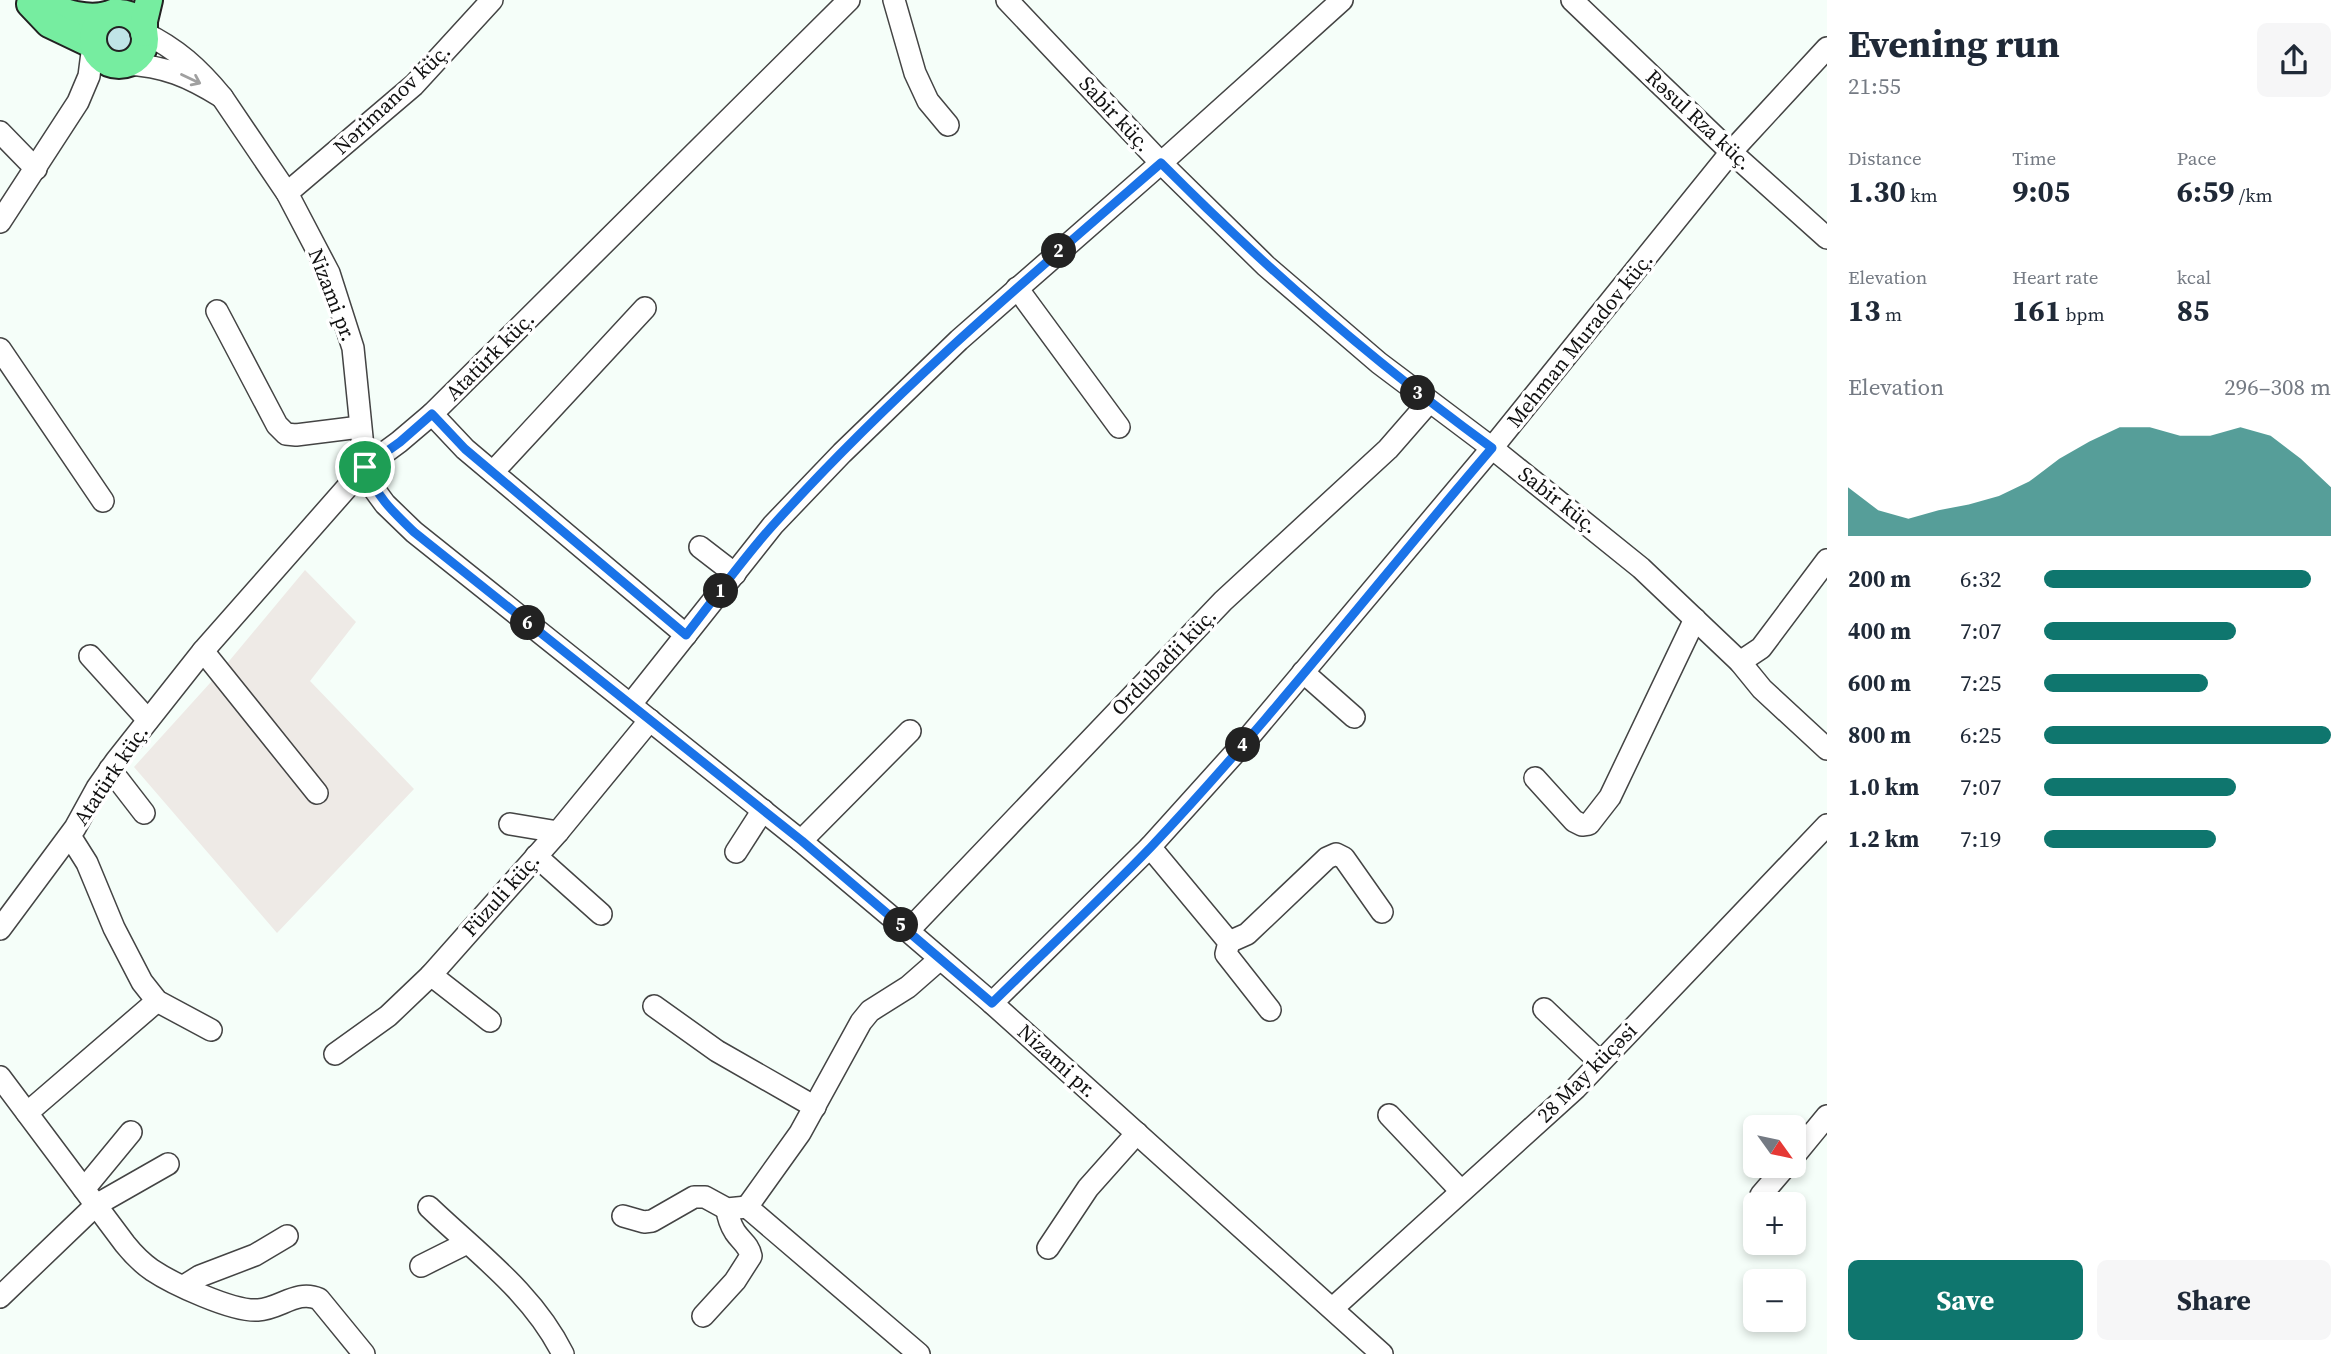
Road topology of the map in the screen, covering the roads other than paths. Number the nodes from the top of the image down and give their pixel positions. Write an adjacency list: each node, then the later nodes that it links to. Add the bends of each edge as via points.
1 (27, 0): 12 (main road, via 50,24)
2 (40, 0): 10 (main road, via 76,15 93,16)
3 (149, 0): 11 (main road)
4 (492, 0): 22 (street, Nərimanov küç., via 414,85)
5 (849, 0): 30 (street, Atatürk küç.)
6 (894, 0): 17 (street, via 915,73 928,101)
7 (1007, 0): 20 (street, Sabir küç.)
8 (1342, 0): 20 (street)
9 (1573, 0): 19 (street, Rəsul Rza küç.)
10 (121, 7): 11 (main road); 12 (main road, via 99,22)
11 (144, 33): 14 (main road, via 139,56); 15 (street, Nizami pr., via 186,58)
12 (93, 46): 14 (main road, via 99,57); 16 (street, via 92,65)
13 (1827, 48): 19 (street, Mehman Muradov küç.)
14 (121, 65): 15 (street, one-way to 15, via 168,69); 16 (street, via 101,77)
15 (222, 97): 22 (street, Nizami pr.)
16 (78, 102): 21 (street)
17 (947, 125)
18 (0, 132): 21 (street)
19 (1731, 152): 24 (street, Rəsul Rza küç.); 33 (street, Mehman Muradov küç.)
20 (1161, 163): 25 (street); 29 (street, Sabir küç., via 1266,266)
21 (36, 169): 23 (street)
22 (287, 193): 31 (street, Nizami pr., via 344,315 353,348)
23 (0, 222)
24 (1827, 238)
25 (1017, 288): 32 (street); 39 (street, via 803,493)
26 (645, 308): 35 (street)
27 (217, 311): 31 (street, via 286,434)
28 (0, 349): 36 (street)
29 (1429, 402): 33 (street, Sabir küç.); 68 (street, Ordubadii küç., via 1388,449 1223,601)
30 (432, 414): 34 (street, Atatürk küç.); 35 (street)
31 (360, 427): 34 (street, Nizami pr.)
32 (1119, 427)
33 (1492, 448): 40 (street, Sabir küç., via 1641,568); 45 (street, Mehman Muradov küç.)
34 (365, 467): 42 (street, Atatürk küç.); 46 (street, Nizami pr., via 385,504 414,532)
35 (492, 472): 41 (street)
36 (103, 501)
37 (700, 547): 39 (street)
38 (1827, 560): 44 (street, via 1761,648)
39 (734, 575): 41 (street)
40 (1695, 619): 44 (street, Sabir küç.); 53 (street, via 1610,797 1589,824 1574,821)
41 (686, 635): 46 (street)
42 (203, 651): 48 (street, Atatürk küç.); 54 (street)
43 (90, 656): 48 (street)
44 (1740, 662): 51 (street, Sabir küç., via 1762,689)
45 (1303, 673): 47 (street); 62 (street, Mehman Muradov küç.)
46 (631, 704): 49 (street, Nizami pr.)
47 (1354, 717)
48 (148, 720): 52 (street, Atatürk küç.)
49 (650, 720): 55 (street, Nizami pr.); 59 (street, Füzuli küç.)
50 (910, 732): 61 (street)
51 (1827, 749)
52 (110, 769): 56 (street); 60 (street, Atatürk küç.)
53 (1535, 778)
54 (317, 793)
55 (763, 810): 61 (street, Nizami pr.); 63 (street)
56 (144, 813)
57 (510, 824): 59 (street)
58 (1827, 825): 80 (street, 28 May küçəsi)
59 (558, 832): 64 (street, Füzuli küç.)
60 (70, 836): 67 (street, Atatürk küç.); 72 (street, via 142,982)
61 (802, 841): 68 (street, Nizami pr.)
62 (1150, 847): 69 (street); 73 (street, Mehman Muradov küç.)
63 (736, 852)
64 (536, 856): 66 (street); 71 (street, Füzuli küç.)
65 (1382, 912): 69 (street, via 1344,858 1336,854 1247,934)
66 (601, 914)
67 (0, 929)
68 (908, 930): 70 (street, Nizami pr.)
69 (1228, 942): 76 (street, via 1226,954)
70 (940, 958): 73 (street, Nizami pr.); 82 (street, via 908,987 870,1011)
71 (431, 975): 77 (street); 79 (street, Füzuli küç., via 388,1016)
72 (157, 1001): 78 (street); 83 (street)
73 (992, 1003): 87 (street, Nizami pr.)
74 (654, 1006): 82 (street, via 717,1051)
75 (1544, 1009): 80 (street)
76 (1270, 1010)
77 (490, 1021)
78 (211, 1030)
79 (335, 1054)
80 (1600, 1062): 91 (street, 28 May küçəsi)
81 (0, 1077): 83 (street)
82 (815, 1107): 95 (street, via 781,1161)
83 (27, 1113): 93 (street)
84 (1389, 1115): 91 (street)
85 (1827, 1116): 88 (street)
86 (131, 1132): 93 (street)
87 (1137, 1133): 99 (street, via 1088,1188); 103 (street, Nizami pr.)
88 (1806, 1141)
89 (168, 1164): 93 (street)
90 (1776, 1178): 92 (street)
91 (1461, 1191): 103 (street, 28 May küçəsi)
92 (1764, 1192)
93 (90, 1197): 101 (street, via 141,1262); 102 (street)
94 (429, 1207): 98 (street)
95 (737, 1208): 96 (street, via 694,1197 652,1221); 104 (street, via 729,1221 751,1256); 107 (street)
96 (623, 1216)
97 (287, 1236): 101 (street)
98 (467, 1243): 100 (street); 106 (street, via 516,1287 554,1335)
99 (1048, 1248)
100 (421, 1266)
101 (184, 1286): 105 (street, via 231,1307 255,1311 310,1295 319,1299)
102 (0, 1297)
103 (1333, 1308): 108 (street, Nizami pr.)
104 (703, 1316)
105 (364, 1354)
106 (563, 1354)
107 (919, 1354)
108 (1382, 1354)

